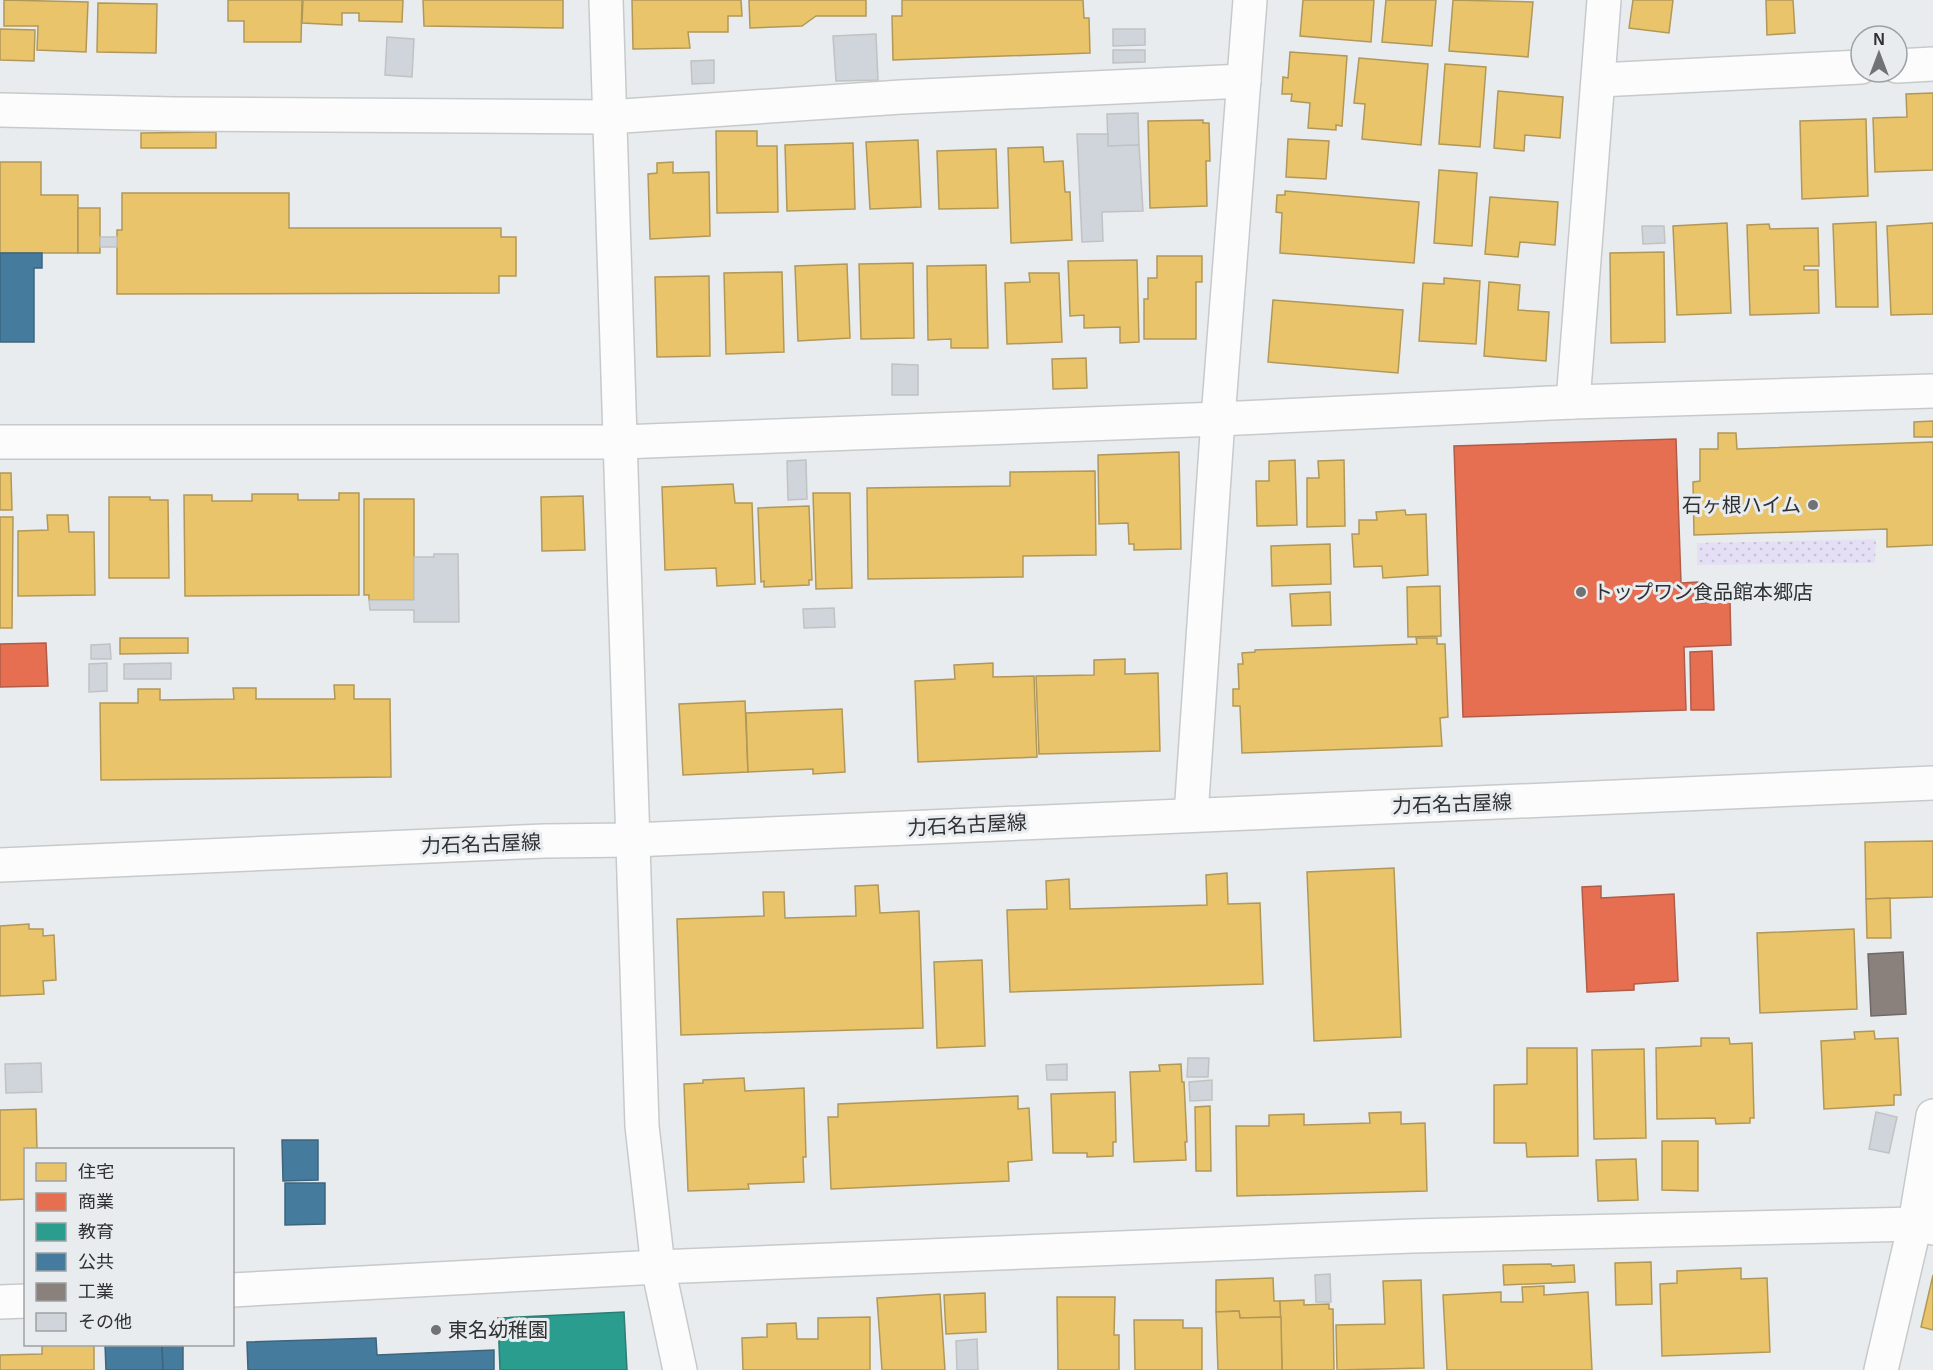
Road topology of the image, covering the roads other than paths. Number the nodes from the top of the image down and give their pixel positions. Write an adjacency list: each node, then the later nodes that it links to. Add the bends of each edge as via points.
1 (606, 0): 10 (street)
2 (1250, 0): 8 (street)
3 (1604, 0): 7 (street)
4 (1933, 64): 5 (street)
5 (1909, 65)
6 (1849, 68): 7 (street)
7 (1599, 80): 12 (street)
8 (1244, 81): 10 (street, via 901,97); 13 (street)
9 (0, 110): 10 (street)
10 (609, 117): 15 (street)
11 (1933, 391): 12 (street)
12 (1573, 402): 13 (street)
13 (1218, 419): 15 (street); 17 (street)
14 (0, 442): 15 (street)
15 (621, 442): 18 (street)
16 (1933, 783): 17 (street, 力石名古屋線)
17 (1191, 815): 18 (street, 力石名古屋線)
18 (633, 840): 19 (street, 力石名古屋線); 22 (street, via 642,1126)
19 (0, 865)
20 (1933, 1116): 21 (street)
21 (1924, 1226): 22 (street, via 1412,1236); 27 (street)
22 (658, 1267): 23 (street); 26 (street)
23 (234, 1290)
24 (24, 1301): 25 (street)
25 (0, 1302)
26 (680, 1370)
27 (1881, 1370)

